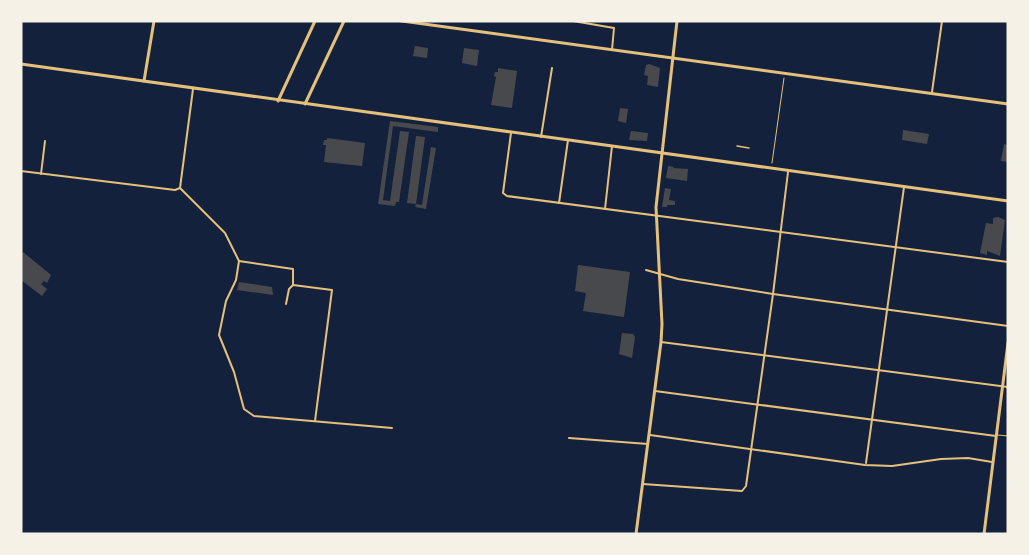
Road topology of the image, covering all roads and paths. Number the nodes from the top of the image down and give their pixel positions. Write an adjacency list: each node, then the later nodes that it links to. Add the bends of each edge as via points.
1 (154, 21): 13 (main road)
2 (315, 21): 16 (main road)
3 (344, 21): 17 (main road)
4 (402, 21): 8 (main road)
5 (573, 21): 8 (street, via 614,28)
6 (677, 21): 9 (main road)
7 (942, 21): 15 (street)
8 (612, 50): 9 (main road)
9 (673, 58): 15 (main road); 26 (main road)
10 (21, 64): 13 (main road)
11 (552, 68): 20 (street)
12 (784, 78): 27 (path)
13 (144, 82): 14 (main road)
14 (193, 89): 16 (main road); 32 (street)
15 (932, 93): 18 (main road)
16 (278, 101): 17 (main road)
17 (305, 104): 19 (main road)
18 (1008, 104)
19 (511, 133): 20 (main road); 34 (street, via 503,193)
20 (541, 137): 21 (main road)
21 (568, 140): 23 (main road); 34 (street)
22 (45, 141): 30 (street)
23 (612, 146): 26 (main road); 35 (street)
24 (737, 146): 25 (street)
25 (749, 148)
26 (661, 153): 29 (main road); 36 (main road)
27 (772, 165)
28 (21, 171): 30 (street)
29 (788, 171): 31 (main road); 37 (street)
30 (41, 174): 32 (street)
31 (904, 187): 33 (main road); 38 (street)
32 (180, 189): 39 (street, via 225,233)
33 (1008, 201)
34 (560, 202): 35 (street)
35 (605, 209): 36 (street)
36 (656, 216): 37 (street); 42 (main road)
37 (781, 232): 38 (street); 44 (street)
38 (896, 248): 40 (street); 46 (street)
39 (239, 261): 43 (street, via 292,269); 57 (street, via 219,335 244,409 254,416)
40 (1008, 262)
41 (646, 270): 42 (street)
42 (659, 275): 44 (street); 48 (main road)
43 (294, 285): 45 (street, via 289,289); 57 (street, via 332,290)
44 (773, 294): 46 (street); 50 (street)
45 (286, 304)
46 (887, 309): 47 (street); 51 (street)
47 (1008, 326)
48 (661, 342): 50 (street); 54 (main road)
49 (1008, 343): 52 (main road)
50 (764, 356): 51 (street); 55 (street)
51 (879, 370): 52 (street); 56 (street)
52 (1002, 386): 53 (street); 60 (main road)
53 (1008, 387)
54 (655, 391): 55 (street); 59 (main road)
55 (758, 404): 56 (street); 64 (street)
56 (872, 419): 60 (street); 66 (street)
57 (314, 422): 58 (street)
58 (392, 428)
59 (649, 435): 63 (main road); 64 (street)
60 (996, 436): 61 (lane); 65 (main road)
61 (1008, 436)
62 (569, 438): 63 (street)
63 (648, 444): 67 (main road)
64 (751, 450): 66 (street); 67 (street, via 742,491)
65 (992, 462): 66 (street, via 968,458); 69 (main road)
66 (865, 465)
67 (643, 484): 68 (main road)
68 (636, 534)
69 (984, 534)

